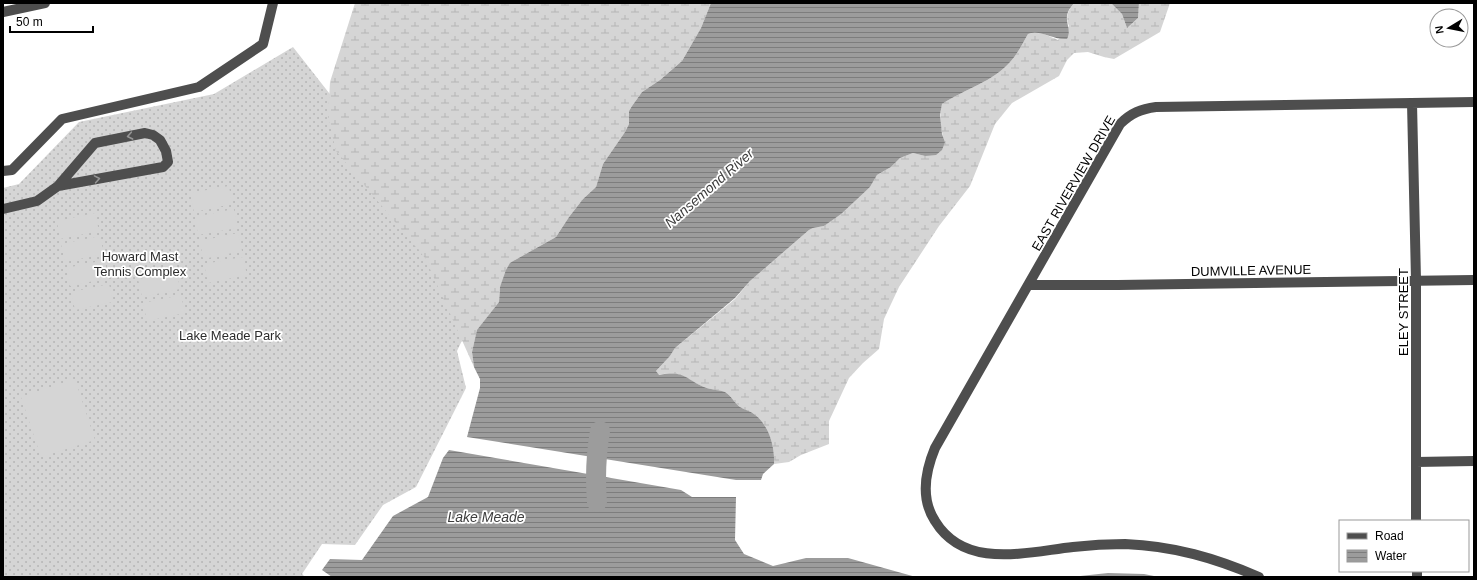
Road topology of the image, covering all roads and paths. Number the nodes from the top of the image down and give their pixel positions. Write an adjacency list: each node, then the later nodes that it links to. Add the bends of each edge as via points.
1 (45, 3): 3 (street)
2 (273, 3): 6 (street, via 263,44 199,87 62,119 12,170)
3 (3, 12)
4 (1474, 102): 5 (street, EAST RIVERVIEW DRIVE)
5 (1412, 103): 9 (street, ELEY STREET); 11 (street, EAST RIVERVIEW DRIVE, via 1156,106 1135,112 1120,124)
6 (3, 171)
7 (58, 186): 7 (street, one-way to 7, via 163,167 168,162 166,151 160,140 145,133 95,143); 8 (street, via 37,201)
8 (3, 209)
9 (1416, 280): 10 (street, DUMVILLE AVENUE); 11 (street, DUMVILLE AVENUE); 13 (street, ELEY STREET)
10 (1474, 280)
11 (1029, 285): 15 (street, EAST RIVERVIEW DRIVE, via 935,448 926,476 925,490 927,504 939,528 958,545 992,555 1099,544 1151,546 1200,555)
12 (1474, 461): 13 (street)
13 (1416, 462): 14 (street, ELEY STREET)
14 (1416, 520)
15 (1259, 577)

